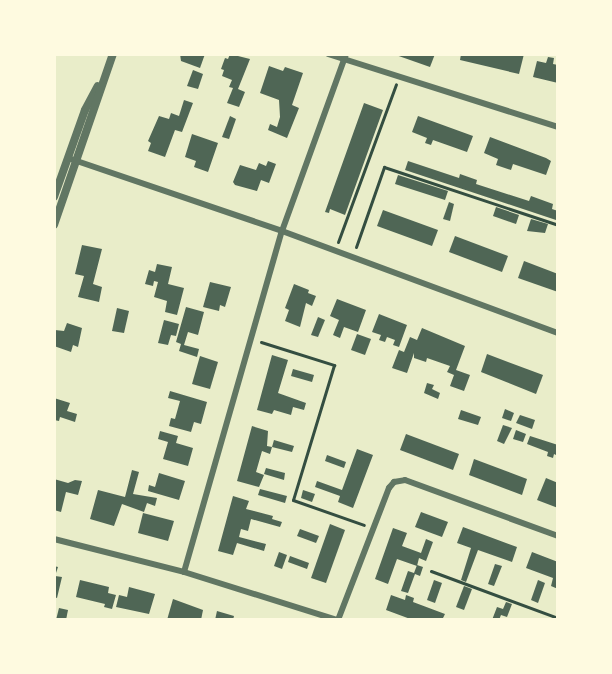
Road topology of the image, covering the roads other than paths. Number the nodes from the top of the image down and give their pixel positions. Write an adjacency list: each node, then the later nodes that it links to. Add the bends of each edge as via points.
1 (112, 54): 4 (street)
2 (328, 54): 3 (street)
3 (345, 57): 5 (street); 10 (street)
4 (109, 64): 6 (street, via 85,110); 7 (street)
5 (558, 127)
6 (68, 158): 7 (street); 8 (street)
7 (77, 162): 9 (street); 10 (street)
8 (54, 196)
9 (54, 225)
10 (282, 231): 11 (street); 14 (street)
11 (558, 333)
12 (558, 536): 15 (street, via 405,480 394,482 388,488)
13 (54, 539): 14 (street)
14 (184, 572): 15 (street)
15 (338, 620)

